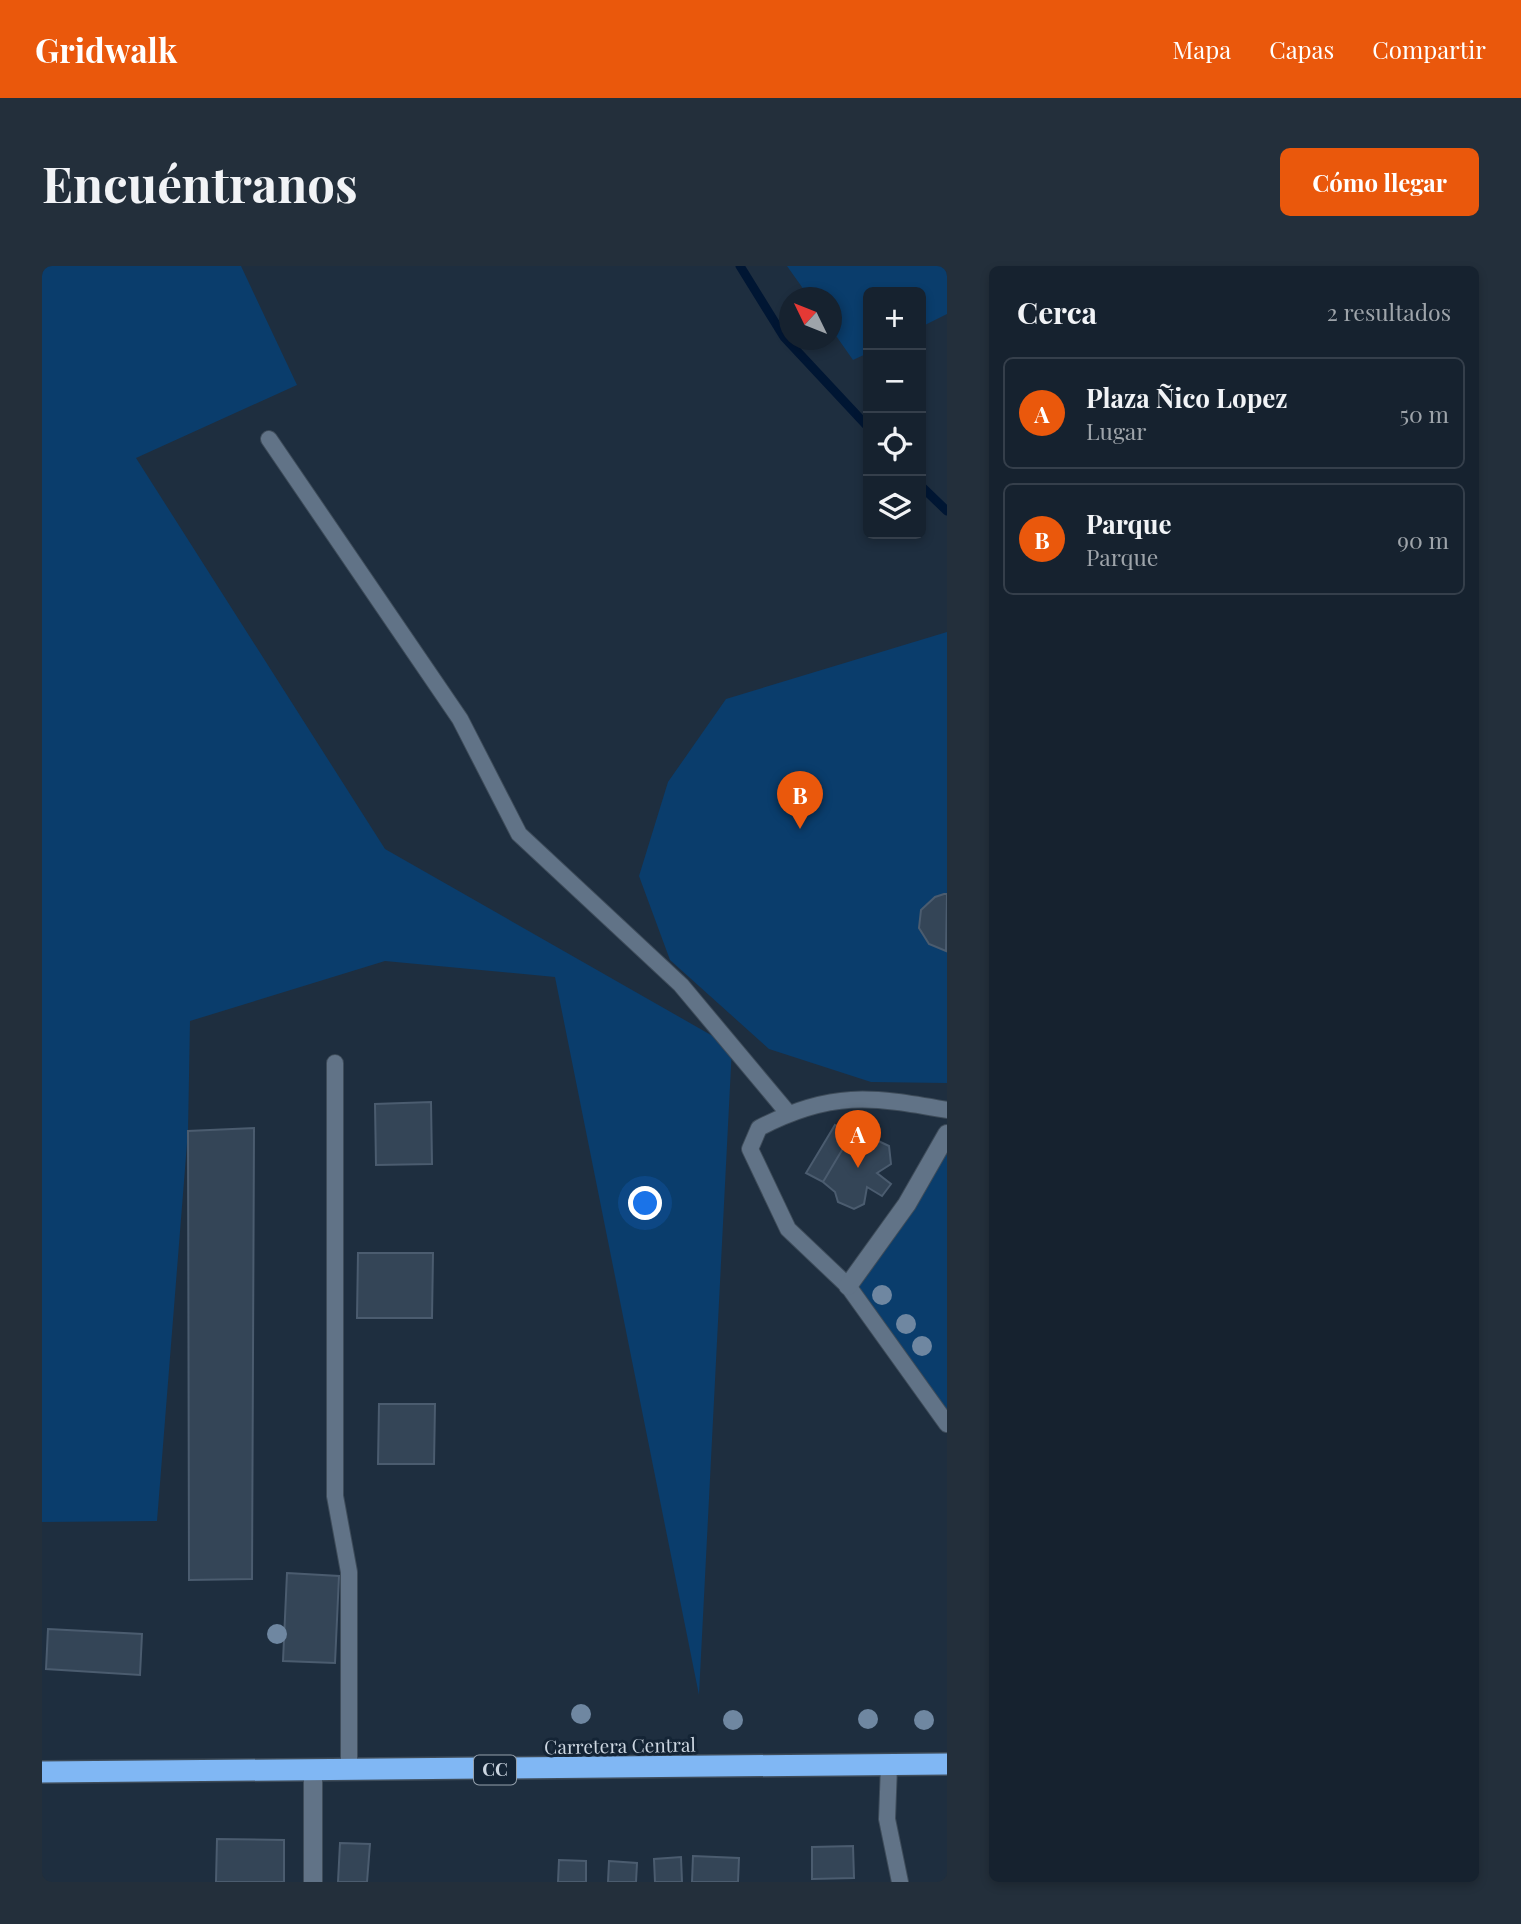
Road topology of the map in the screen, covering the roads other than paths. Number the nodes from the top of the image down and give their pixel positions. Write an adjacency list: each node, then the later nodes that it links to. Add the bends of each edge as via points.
1 (269, 439): 4 (lane, via 460,719 519,834 681,985)
2 (335, 1063): 11 (lane, via 335,1496 349,1572)
3 (947, 1110): 4 (lane, via 882,1098 815,1103)
4 (788, 1113): 6 (lane, via 759,1128 750,1149 788,1229)
5 (947, 1134): 6 (street, via 907,1204)
6 (848, 1286): 7 (lane)
7 (947, 1424)
8 (941, 1765): 9 (highway, Carretera Central / CC)
9 (889, 1766): 11 (highway, Carretera Central / CC); 14 (lane, via 887,1819)
10 (313, 1771): 11 (highway, Carretera Central / CC); 12 (highway, Carretera Central / CC); 13 (street)
11 (349, 1771)
12 (42, 1772)
13 (313, 1882)
14 (900, 1882)

